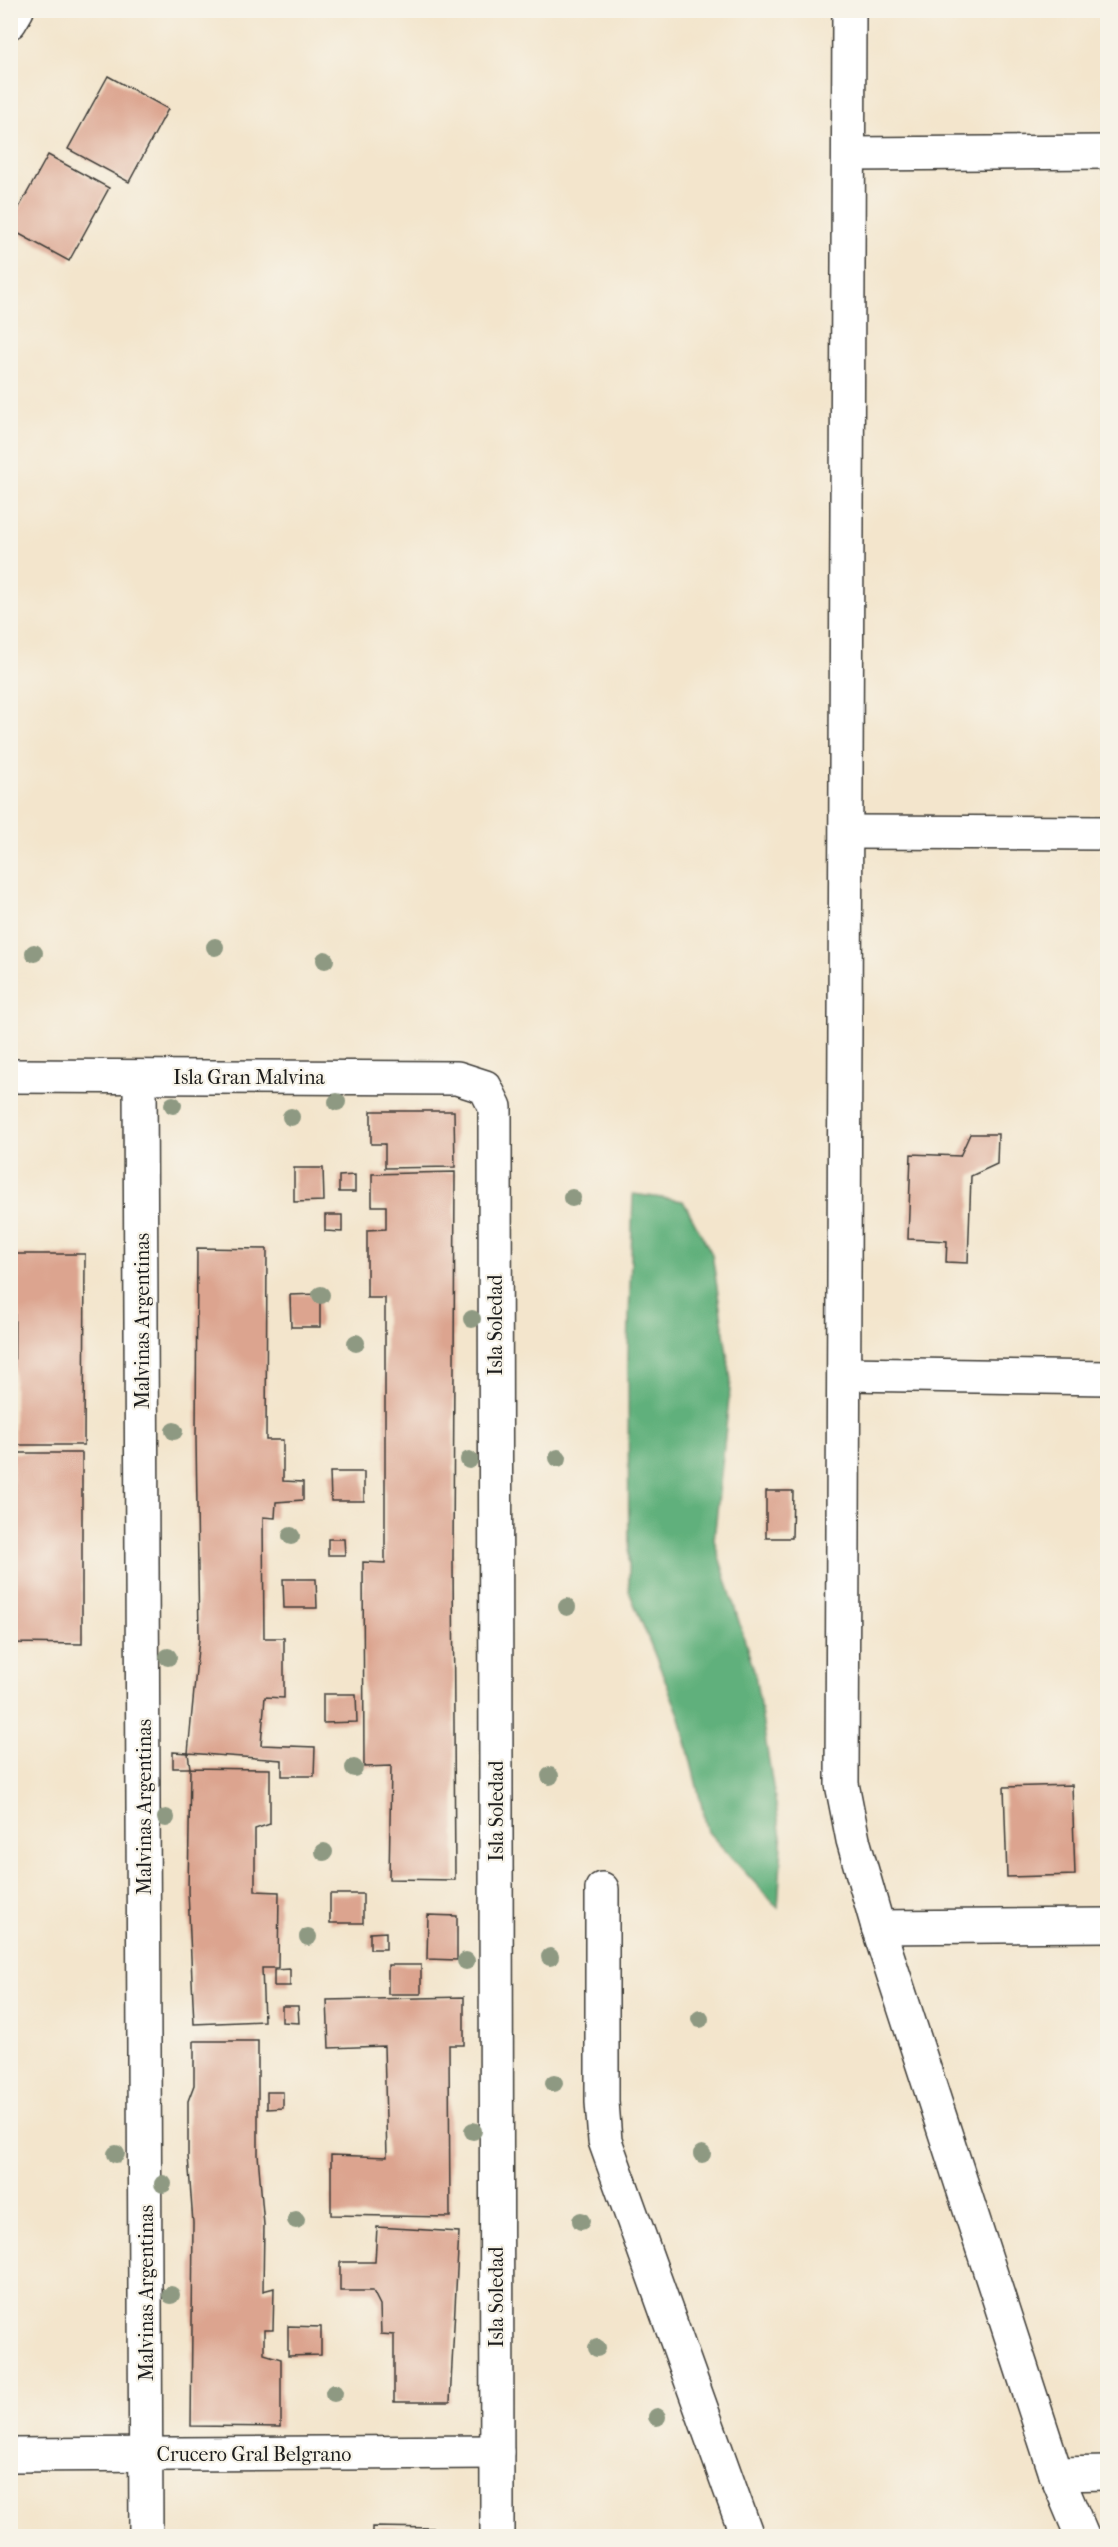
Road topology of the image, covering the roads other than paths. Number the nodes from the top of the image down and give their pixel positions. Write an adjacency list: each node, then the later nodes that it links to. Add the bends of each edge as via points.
1 (17, 10): 3 (street)
2 (849, 10): 5 (street)
3 (10, 22)
4 (1107, 152): 5 (street)
5 (849, 154): 6 (street)
6 (847, 832): 7 (street); 11 (street)
7 (1107, 833)
8 (10, 1076): 9 (street, Isla Gran Malvina)
9 (140, 1077): 10 (street, Isla Gran Malvina, via 457,1078); 17 (street, Malvinas Argentinas)
10 (485, 1087): 16 (street, Isla Soledad, via 495,1107)
11 (845, 1374): 12 (street); 15 (street, via 842,1784 853,1840)
12 (1107, 1378)
13 (602, 1889): 23 (street, via 605,2141)
14 (1107, 1925): 15 (street)
15 (878, 1927): 20 (street)
16 (496, 2452): 17 (street, Crucero Gral Belgrano); 22 (street, Isla Soledad)
17 (146, 2454): 18 (street, Crucero Gral Belgrano); 21 (street, Malvinas Argentinas)
18 (10, 2455)
19 (1107, 2473): 20 (street)
20 (1056, 2474): 24 (street)
21 (146, 2536)
22 (497, 2536)
23 (747, 2536)
24 (1082, 2536)

